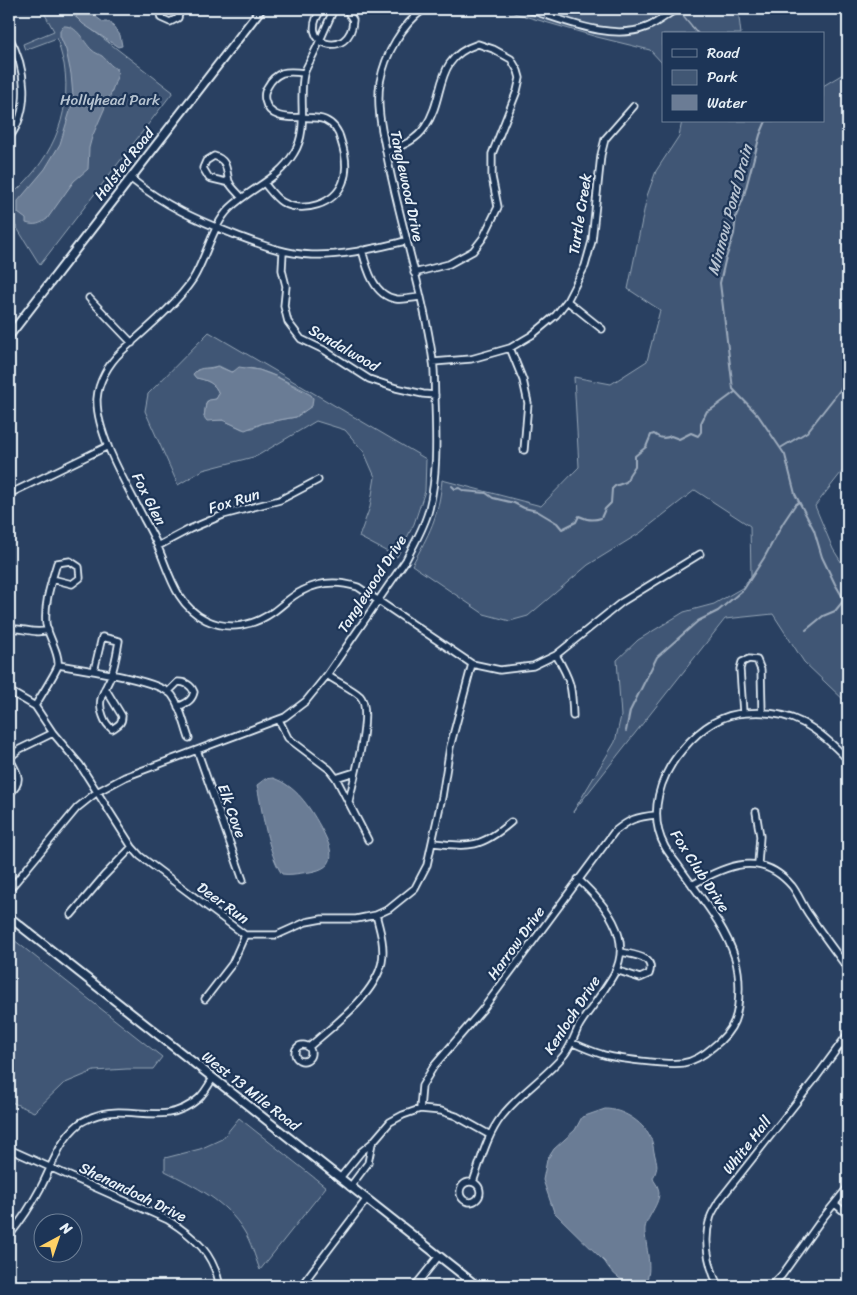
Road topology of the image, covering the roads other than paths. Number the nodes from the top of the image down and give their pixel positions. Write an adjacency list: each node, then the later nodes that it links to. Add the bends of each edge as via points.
1 (160, 9): 2 (street, via 161,18 170,22 178,18)
2 (180, 9)
3 (261, 9): 17 (street, Halsted Road)
4 (322, 9): 11 (street, via 314,26 314,33)
5 (334, 9): 11 (street)
6 (346, 9): 11 (street, via 353,20 350,34 336,44)
7 (424, 9): 16 (street, Tanglewood Drive, via 407,24 395,43 380,82 380,116)
8 (527, 9): 9 (street, via 602,31 626,33 647,27)
9 (676, 9)
10 (9, 37): 15 (street, via 17,51 24,80 23,105)
11 (320, 41): 12 (street)
12 (304, 73): 14 (street, Fox Glen); 14 (street, via 277,76 269,83 264,97 266,104 279,116)
13 (634, 106): 28 (street, Turtle Creek, via 606,139 601,155 592,241 585,266)
14 (302, 118): 19 (street, Fox Glen, via 296,150 282,169); 19 (street, via 327,121 337,131 345,155 343,184 327,201 298,208 275,197)
15 (9, 138)
16 (387, 152): 22 (street, Tanglewood Drive); 25 (street, via 416,138 424,128 433,111 443,76 454,57 478,44 512,60 520,78 492,154 492,177 498,207 492,221 473,252 449,264)
17 (130, 178): 21 (street, via 166,204); 30 (street, Halsted Road)
18 (230, 183): 18 (street, via 223,160 214,156 206,161 205,174); 20 (street)
19 (264, 183): 20 (street, Fox Glen)
20 (242, 198): 21 (street, Fox Glen, via 228,209)
21 (218, 228): 24 (street); 31 (street, Fox Glen, via 193,278)
22 (406, 241): 23 (street); 25 (street, Tanglewood Drive)
23 (362, 250): 24 (street, via 334,255); 27 (street, via 367,270 383,293 397,299)
24 (283, 252): 34 (street, Sandalwood, via 284,306 288,322 301,339 369,379)
25 (414, 273): 27 (street, Tanglewood Drive)
26 (89, 298): 31 (street)
27 (420, 298): 33 (street, Tanglewood Drive)
28 (567, 302): 29 (street); 32 (street, Turtle Creek, via 532,335)
29 (602, 329)
30 (9, 336)
31 (132, 343): 35 (street, Fox Glen, via 109,367 99,391 98,409)
32 (510, 348): 33 (street, Turtle Creek, via 471,359); 36 (street, via 528,403)
33 (433, 362): 34 (street, Tanglewood Drive)
34 (435, 395): 42 (street, Tanglewood Drive, via 434,478 429,510 410,553)
35 (108, 446): 38 (street); 39 (street, Fox Glen)
36 (524, 450)
37 (318, 480): 39 (street, Fox Run, via 280,500 223,515)
38 (9, 494)
39 (158, 546): 42 (street, Fox Glen, via 180,598 197,614 223,626 248,625 273,612 302,590 325,583 345,583)
40 (700, 554): 46 (street, via 622,602)
41 (52, 579): 41 (street, via 57,564 70,561 79,567 80,578 72,584); 45 (street, via 46,601)
42 (378, 601): 47 (street, Fox Glen); 51 (street, Tanglewood Drive)
43 (9, 622): 44 (street)
44 (9, 629): 45 (street)
45 (48, 630): 48 (street)
46 (556, 655): 47 (street, via 533,666 500,670); 59 (street, via 569,678)
47 (472, 664): 75 (street, Deer Run, via 450,747)
48 (58, 665): 49 (street); 55 (street)
49 (94, 671): 50 (street); 50 (street, via 102,637 119,641)
50 (111, 675): 52 (street); 54 (street, via 150,684)
51 (327, 675): 60 (street, Tanglewood Drive, via 306,701); 66 (street, via 361,697 366,707 364,735)
52 (105, 688): 52 (street, via 100,709 112,729 120,725 122,716)
53 (9, 691): 55 (street)
54 (168, 692): 56 (street); 56 (street, via 178,682 192,688 193,698)
55 (35, 706): 61 (street, Deer Run)
56 (178, 707): 62 (street)
57 (762, 712): 58 (street, Fox Club Drive); 58 (street, via 761,670 758,660 749,658 742,662 740,669); 65 (street, Fox Club Drive, via 807,724 827,738)
58 (743, 713): 72 (street, Fox Club Drive, via 706,726 674,758 659,791)
59 (573, 716)
60 (279, 720): 63 (street, Tanglewood Drive); 67 (street, via 288,738)
61 (53, 733): 64 (street); 68 (street, Deer Run, via 80,765)
62 (189, 738)
63 (197, 750): 68 (street, Tanglewood Drive, via 125,777); 79 (street, Elk Cove)
64 (9, 758): 69 (street, via 18,778 17,787)
65 (848, 760)
66 (355, 772): 67 (street); 70 (street)
67 (336, 778): 70 (street)
68 (97, 792): 76 (street, Deer Run); 81 (street, Tanglewood Drive, via 77,808)
69 (9, 794)
70 (349, 802): 74 (street)
71 (756, 812): 77 (street, via 760,836)
72 (656, 815): 78 (street, Harrow Drive, via 628,820 614,832); 80 (street, Fox Club Drive, via 665,846)
73 (512, 822): 75 (street, via 495,836 481,842 465,846)
74 (368, 840)
75 (433, 843): 83 (street, Deer Run, via 415,888)
76 (132, 847): 82 (street); 85 (street, Deer Run)
77 (758, 864): 80 (street, via 717,870); 87 (street, via 777,873 792,886 808,915)
78 (578, 879): 86 (street, Kenloch Drive, via 610,915 618,933); 94 (street, Harrow Drive, via 483,1009 434,1066 422,1086)
79 (244, 880)
80 (692, 884): 91 (street, Fox Club Drive, via 730,942 737,962 739,1007 724,1039 701,1057 683,1063 602,1054)
81 (9, 890)
82 (71, 915)
83 (376, 915): 85 (street, Deer Run, via 306,922 277,935); 92 (street, via 382,938 382,961 372,986)
84 (9, 917): 93 (street, West 13 Mile Road)
85 (245, 935): 89 (street, via 232,964)
86 (621, 952): 88 (street, Kenloch Drive); 88 (street, via 644,958 651,968 649,974 640,978)
87 (848, 969)
88 (616, 970): 91 (street, Kenloch Drive)
89 (205, 999)
90 (848, 1034): 112 (street, White Hall, via 710,1218 708,1256)
91 (572, 1043): 95 (street, Kenloch Drive, via 550,1070 517,1099)
92 (309, 1047)
93 (214, 1078): 98 (street, via 198,1099 184,1108 162,1115 103,1113 80,1123 65,1139); 99 (street, West 13 Mile Road)
94 (420, 1109): 95 (street, via 456,1116); 96 (street, via 390,1122)
95 (490, 1135): 100 (street, Kenloch Drive)
96 (372, 1143): 99 (street); 101 (street, via 368,1163)
97 (9, 1149): 98 (street, Shenandoah Drive)
98 (51, 1167): 106 (street, via 30,1209); 108 (street, Shenandoah Drive, via 168,1220 189,1233 206,1250)
99 (340, 1178): 101 (street, West 13 Mile Road)
100 (473, 1182)
101 (350, 1186): 103 (street, West 13 Mile Road)
102 (848, 1187): 104 (street)
103 (366, 1200): 107 (street, West 13 Mile Road); 109 (street)
104 (835, 1204): 105 (street); 113 (street)
105 (848, 1215)
106 (9, 1236)
107 (439, 1256): 110 (street); 111 (street, West 13 Mile Road)
108 (220, 1286)
109 (301, 1286)
110 (415, 1286)
111 (476, 1286)
112 (718, 1286)
113 (772, 1286)

